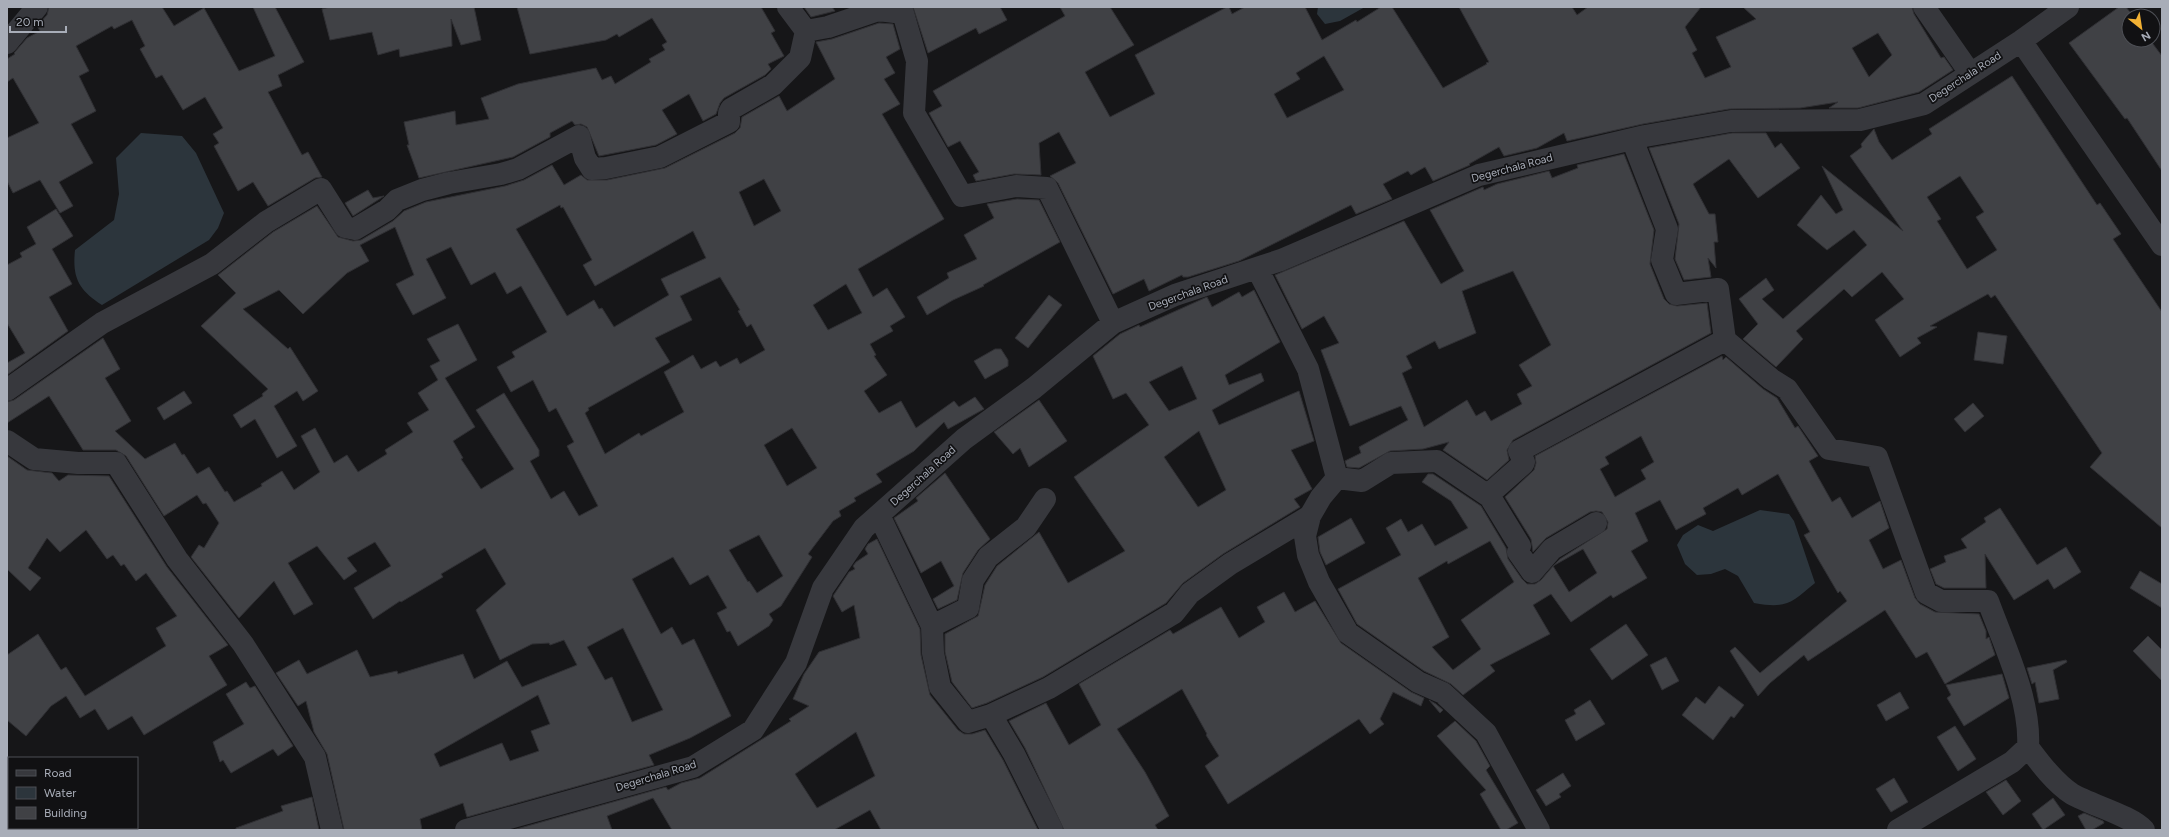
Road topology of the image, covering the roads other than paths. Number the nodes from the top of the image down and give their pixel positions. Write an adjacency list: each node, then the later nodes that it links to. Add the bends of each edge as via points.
1 (37, 7): 7 (street)
2 (788, 7): 5 (street)
3 (1924, 7): 8 (street)
4 (2068, 7): 6 (street, Degerchala Road)
5 (806, 31): 12 (street, via 828,27 878,10 903,13 918,61 914,113 962,196 1016,186 1047,188); 14 (street, via 800,58 773,85 731,109 729,122 660,156 592,169 585,158 579,136 518,169 435,186 397,200 387,210 355,230 345,227 321,189 266,222 212,264 102,323)
6 (2021, 41): 8 (street, Degerchala Road); 10 (street)
7 (7, 43)
8 (1970, 73): 9 (street, Degerchala Road, via 1924,104 1860,120 1731,121)
9 (1632, 139): 11 (street, Degerchala Road, via 1479,175); 13 (street, via 1667,228 1662,260 1676,294 1718,289)
10 (2162, 245)
11 (1257, 268): 12 (street, Degerchala Road, via 1175,296); 16 (street, via 1308,369)
12 (1114, 323): 19 (street, Degerchala Road, via 1034,388 964,440)
13 (1726, 340): 17 (street, via 1519,451 1523,464); 24 (street, via 1771,379 1787,389 1829,449 1877,457 1926,593 1941,601 1988,601 2016,676 2029,731)
14 (7, 390)
15 (7, 440): 25 (street, via 34,459 116,463 177,558 243,644 315,757)
16 (1337, 478): 17 (street, via 1362,481 1391,463 1437,461); 20 (street, via 1321,497)
17 (1488, 495): 21 (street, via 1520,546 1518,552 1532,572 1552,549)
18 (1046, 499): 22 (street, via 1026,527 988,557 973,580 968,608)
19 (878, 515): 22 (street); 26 (street, Degerchala Road, via 864,528 823,588 796,662 753,730 693,767)
20 (1310, 516): 23 (street, via 1230,564 1190,592 1174,613 1049,688); 28 (street, via 1305,536 1308,555 1319,582 1348,633 1418,682 1442,693 1486,734)
21 (1596, 523)
22 (932, 626): 23 (street, via 932,653 940,687 968,722)
23 (991, 715): 27 (street, via 1014,754)
24 (2028, 747): 29 (street, via 2012,762); 30 (street, via 2040,764 2072,794 2135,822)
25 (332, 830)
26 (466, 830)
27 (1052, 830)
28 (1539, 830)
29 (1898, 830)
30 (2144, 830)

